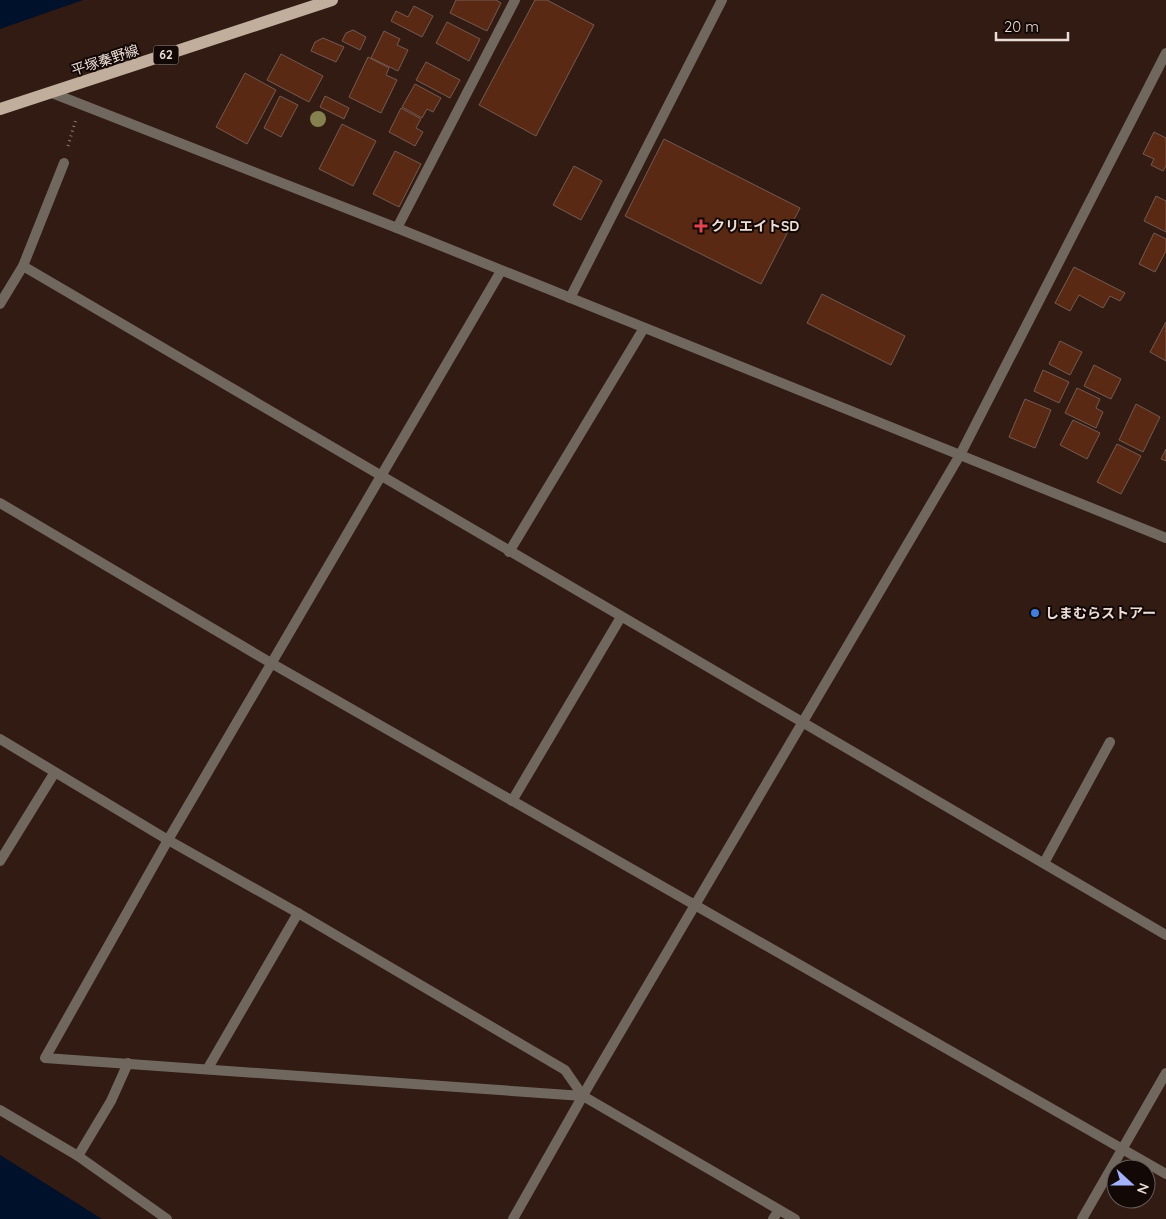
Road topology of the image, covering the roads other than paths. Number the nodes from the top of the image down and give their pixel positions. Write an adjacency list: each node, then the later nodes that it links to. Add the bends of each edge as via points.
1 (332, 0): 5 (main road, 平塚秦野線 / 62)
2 (516, 0): 8 (street)
3 (722, 0): 11 (street)
4 (1166, 54): 14 (street)
5 (52, 93): 6 (main road, 平塚秦野線 / 62); 8 (street)
6 (0, 109)
7 (64, 163): 9 (street)
8 (397, 228): 10 (street)
9 (23, 266): 12 (street); 15 (street)
10 (501, 271): 11 (street); 15 (street)
11 (570, 298): 13 (street)
12 (0, 304)
13 (644, 328): 14 (street); 18 (street)
14 (960, 455): 17 (street); 21 (street)
15 (380, 477): 18 (street); 20 (street)
16 (0, 503): 20 (street)
17 (1166, 538)
18 (509, 552): 19 (street)
19 (621, 617): 21 (street); 25 (street)
20 (271, 664): 25 (street); 26 (street)
21 (802, 722): 28 (street); 29 (street)
22 (0, 739): 24 (street)
23 (1110, 742): 28 (street)
24 (54, 772): 26 (street); 27 (street)
25 (512, 801): 29 (street)
26 (168, 840): 30 (street); 32 (street, via 45,1058)
27 (0, 861)
28 (1044, 863): 31 (street)
29 (696, 906): 35 (street); 37 (street)
30 (298, 913): 33 (street); 35 (street, via 565,1070)
31 (1166, 935)
32 (128, 1064): 33 (street); 38 (street, via 111,1101)
33 (208, 1068): 35 (street)
34 (1165, 1078): 37 (street)
35 (583, 1096): 40 (street); 42 (street)
36 (0, 1110): 38 (street)
37 (1122, 1149): 39 (street); 44 (street)
38 (78, 1156): 41 (street)
39 (1166, 1174)
40 (776, 1214): 43 (street)
41 (167, 1219)
42 (513, 1219)
43 (794, 1219)
44 (1082, 1219)

